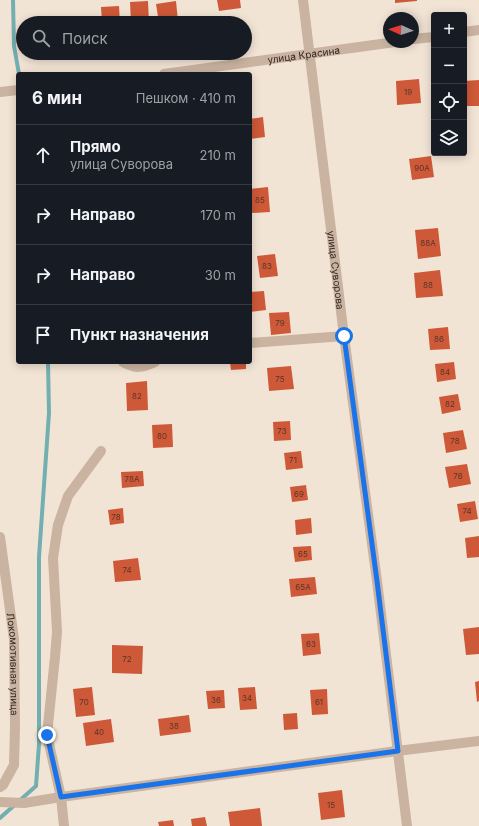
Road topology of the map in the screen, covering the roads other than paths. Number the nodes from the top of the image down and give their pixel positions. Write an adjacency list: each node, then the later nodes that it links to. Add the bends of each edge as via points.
1 (303, 0): 7 (street, улица Суворова)
2 (479, 30): 3 (street)
3 (467, 32)
4 (431, 36): 5 (street)
5 (419, 38)
6 (383, 44): 7 (street, улица Красина)
7 (310, 54): 8 (street, улица Красина); 11 (street, улица Суворова)
8 (179, 72)
9 (16, 90): 10 (street)
10 (0, 92)
11 (344, 336): 12 (street); 18 (street, улица Суворова)
12 (252, 343)
13 (127, 364): 14 (street, via 133,367)
14 (150, 364)
15 (101, 451): 20 (street, via 68,496 58,525 54,558 57,632 47,735)
16 (0, 537): 19 (street, Локомотивная улица, via 14,638 15,728 14,765)
17 (479, 741): 18 (street)
18 (398, 751): 20 (street); 23 (street, улица Суворова)
19 (0, 787)
20 (61, 797): 21 (street, via 24,804); 22 (street)
21 (0, 802)
22 (64, 826)
23 (407, 826)

